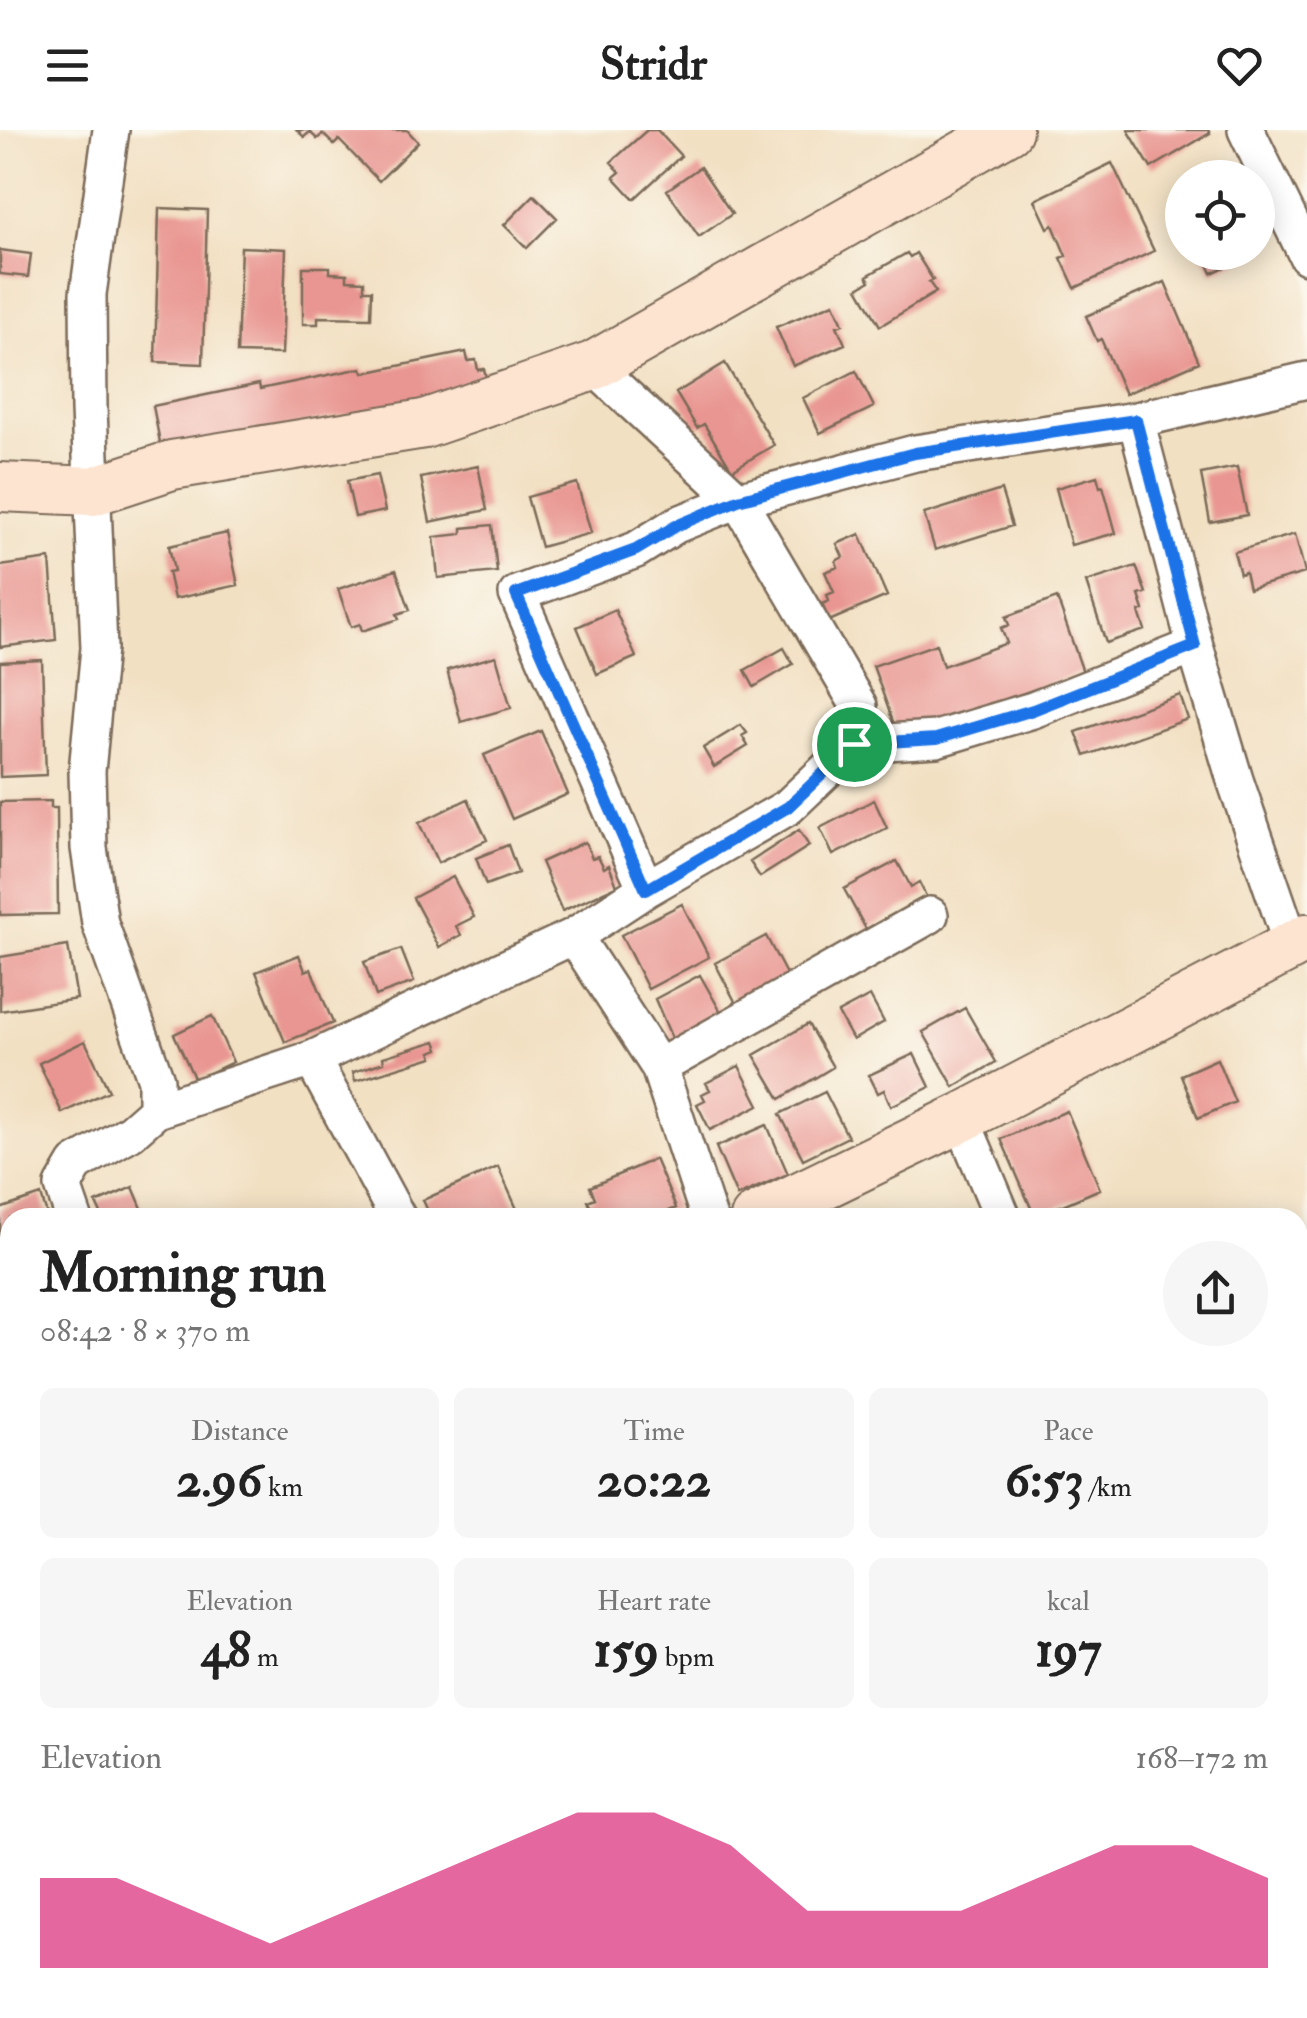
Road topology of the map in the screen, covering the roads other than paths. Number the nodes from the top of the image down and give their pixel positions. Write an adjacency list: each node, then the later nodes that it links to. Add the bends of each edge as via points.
1 (111, 130): 9 (street, via 88,294)
2 (1008, 130): 5 (main road)
3 (1246, 130): 4 (street)
4 (1307, 256)
5 (593, 366): 9 (main road, via 424,424 172,466); 10 (street)
6 (1307, 380): 7 (street)
7 (1136, 420): 10 (street, via 915,453); 11 (street)
8 (0, 488): 9 (main road)
9 (93, 491): 19 (street, via 99,648 87,771 89,848 100,923 156,1080)
10 (738, 500): 12 (street, via 858,706); 13 (street, via 636,550 516,594)
11 (1195, 646): 12 (street, via 1033,710 936,739); 16 (street, via 1235,780)
12 (854, 744): 13 (street, via 788,807)
13 (646, 890): 15 (street)
14 (930, 915): 18 (street)
15 (574, 936): 17 (street); 18 (street)
16 (1300, 942): 20 (main road)
17 (312, 1058): 19 (street); 22 (street)
18 (659, 1066): 23 (street)
19 (156, 1110): 21 (street, via 76,1164 62,1186)
20 (961, 1118): 24 (main road); 25 (street)
21 (70, 1208)
22 (393, 1208)
23 (707, 1208)
24 (776, 1208)
25 (999, 1208)

